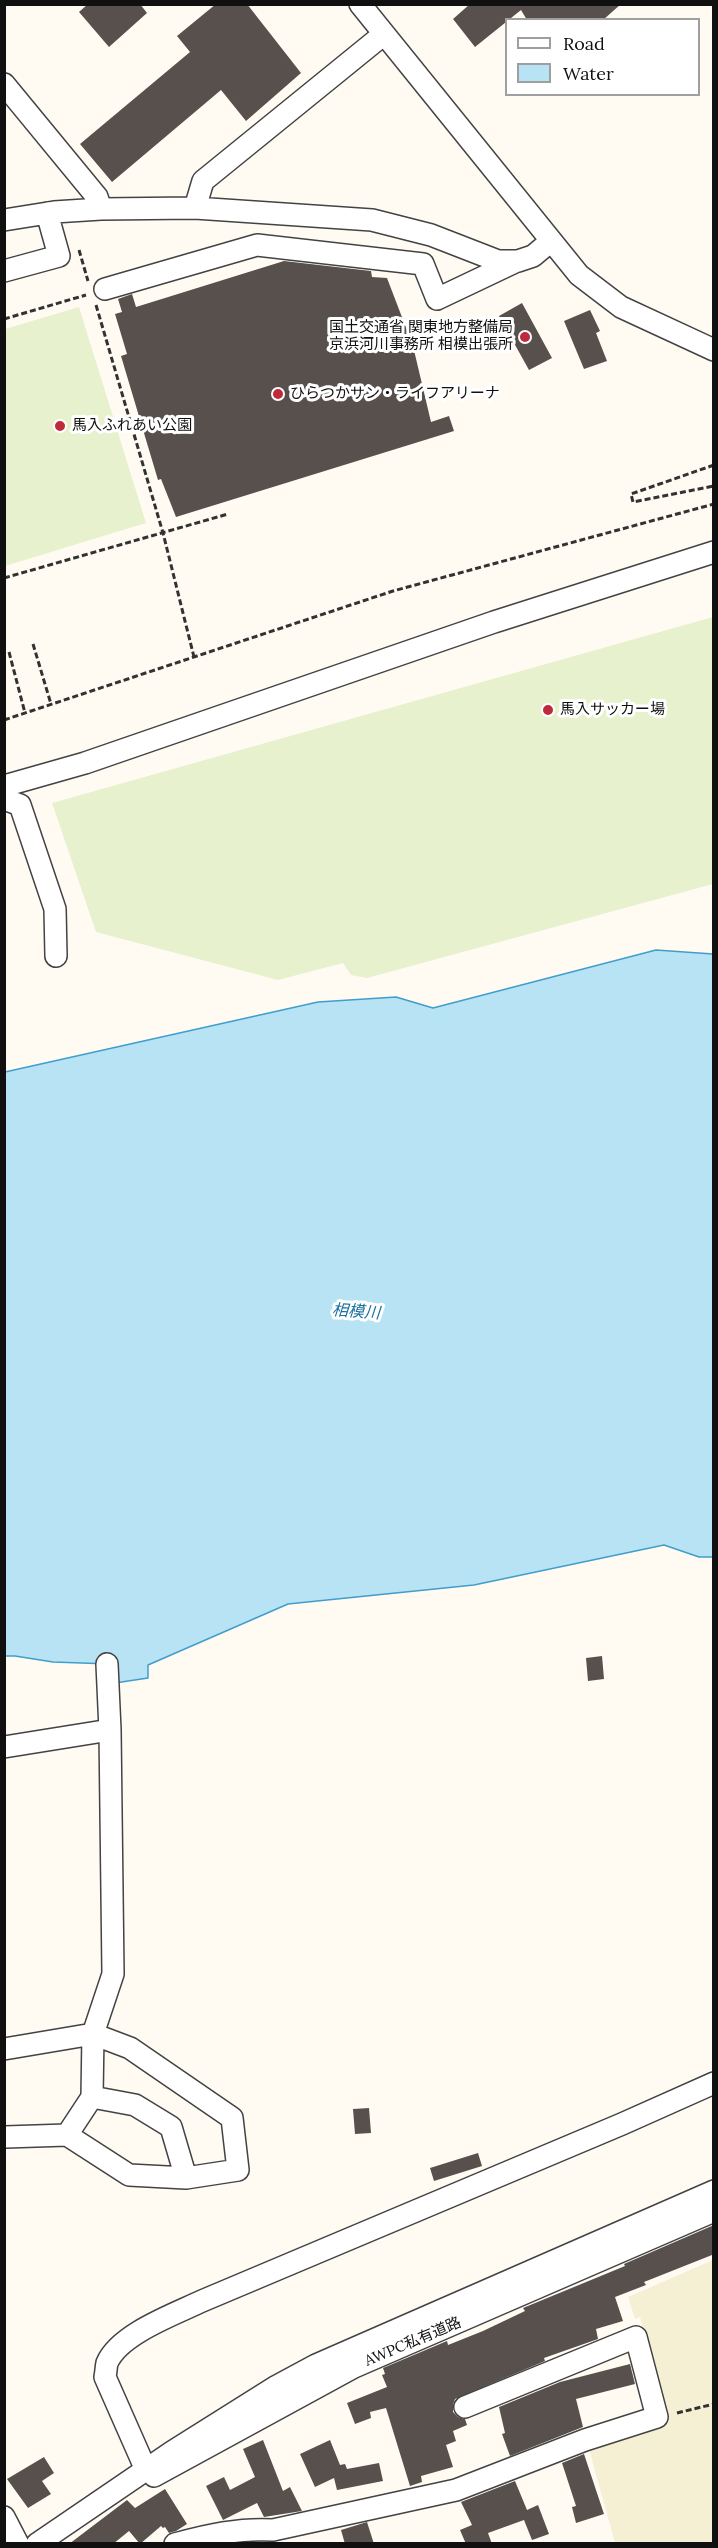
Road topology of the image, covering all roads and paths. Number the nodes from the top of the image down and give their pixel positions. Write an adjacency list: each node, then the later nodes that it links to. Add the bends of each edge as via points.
1 (360, 4): 2 (street)
2 (384, 34): 4 (street, via 204,181); 8 (street)
3 (4, 84): 5 (street, via 97,197)
4 (195, 208): 5 (street); 10 (street, via 372,220 431,235 498,261)
5 (101, 209): 6 (street)
6 (47, 213): 7 (street); 11 (street, via 59,256)
7 (4, 220)
8 (551, 241): 10 (street); 14 (street, via 579,275 621,307)
9 (76, 242): 12 (path)
10 (518, 261): 12 (street, via 437,299 423,264 257,245)
11 (4, 271)
12 (98, 291): 13 (path); 19 (path)
13 (4, 319)
14 (714, 350)
15 (714, 465): 16 (path, via 631,494 633,502)
16 (714, 486)
17 (714, 504): 24 (path, via 393,591)
18 (228, 514): 19 (path)
19 (163, 532): 21 (path); 24 (path)
20 (714, 552): 28 (street, via 494,622 85,763)
21 (4, 579)
22 (33, 644): 25 (path)
23 (9, 652): 26 (path)
24 (195, 658): 25 (path)
25 (51, 705): 26 (path)
26 (25, 713): 27 (path)
27 (4, 720)
28 (4, 786)
29 (4, 799): 30 (street, via 20,805 55,909)
30 (56, 956)
31 (106, 1664): 32 (street)
32 (110, 1730): 33 (street); 34 (street, via 113,1974)
33 (4, 1747)
34 (93, 2034): 35 (street); 37 (street); 40 (street, via 130,2048 232,2118 238,2170)
35 (4, 2049)
36 (714, 2083): 46 (street, via 141,2330 107,2362 105,2377)
37 (92, 2097): 38 (street); 40 (street, via 135,2106 171,2127)
38 (67, 2135): 39 (street); 40 (street, via 129,2175)
39 (5, 2137)
40 (186, 2178)
41 (714, 2191): 46 (street, via 325,2360)
42 (714, 2211): 47 (street, AWPC私有道路, via 354,2367 164,2473)
43 (714, 2404): 45 (path)
44 (465, 2407): 45 (street, via 636,2337)
45 (657, 2417): 49 (street, via 456,2490)
46 (146, 2470): 47 (street)
47 (120, 2489): 51 (street)
48 (4, 2517): 50 (street)
49 (250, 2536): 52 (street, via 228,2531)
50 (18, 2544)
51 (37, 2544)
52 (175, 2544)

